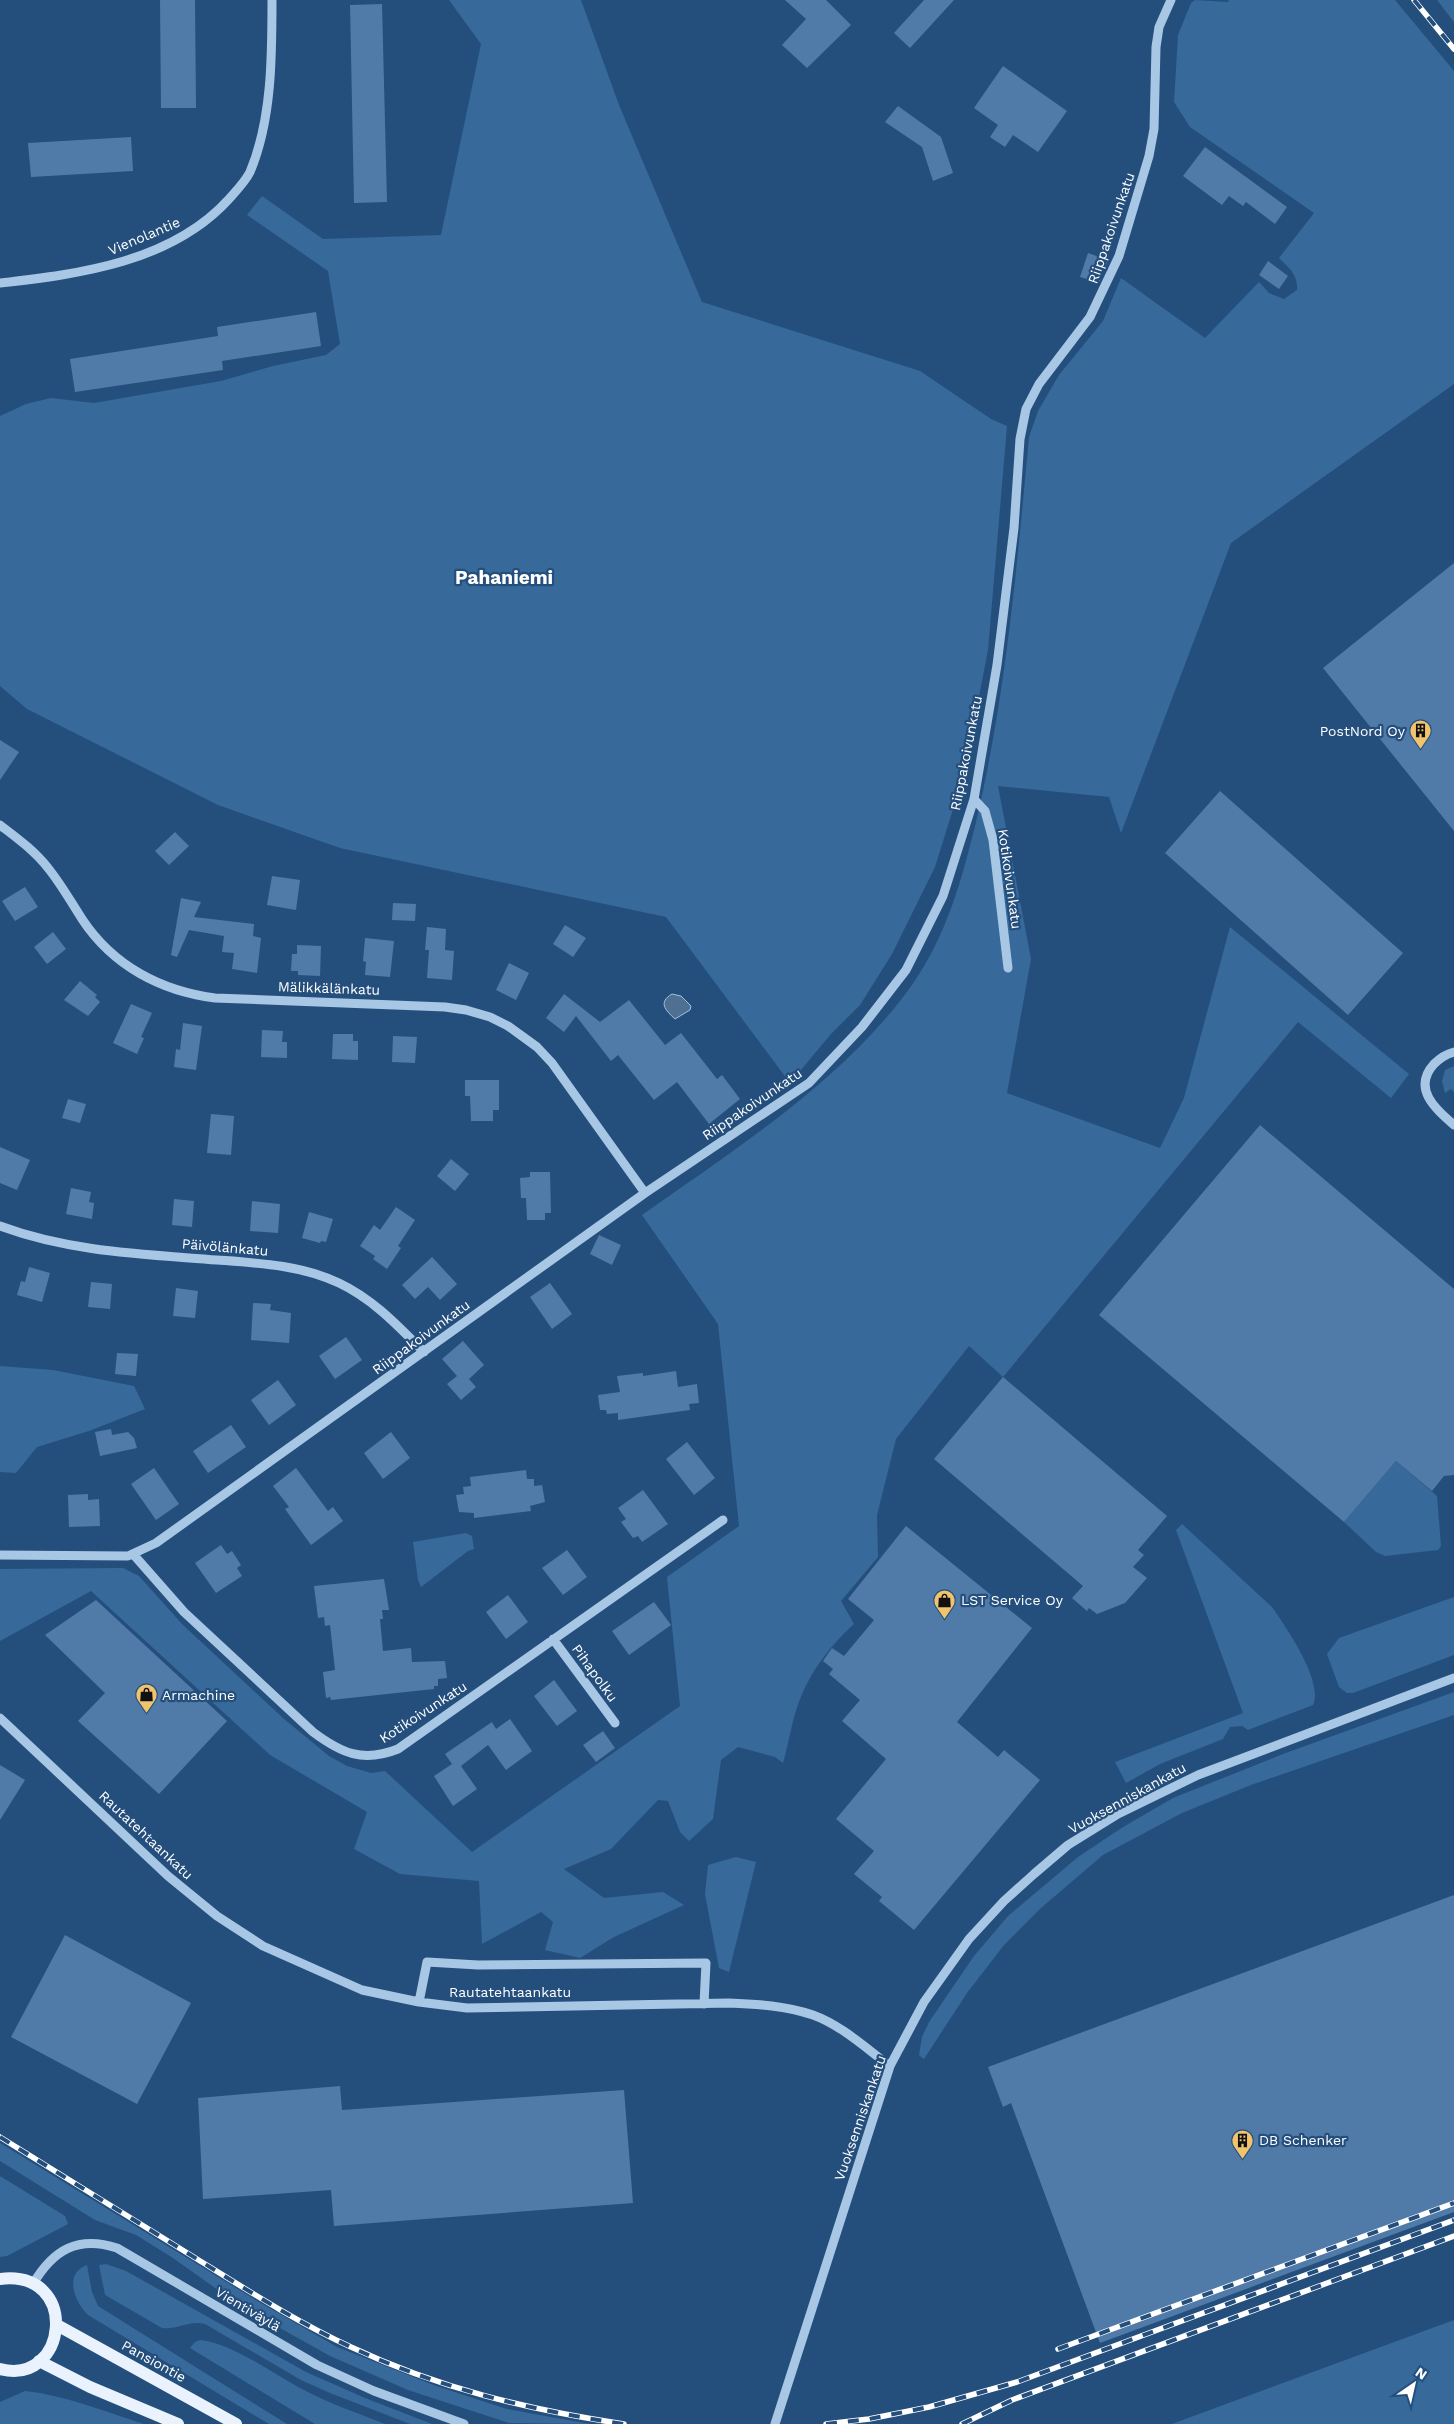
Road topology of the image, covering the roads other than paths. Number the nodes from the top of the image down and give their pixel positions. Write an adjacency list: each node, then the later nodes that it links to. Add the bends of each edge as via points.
1 (272, 0): 3 (street, Vienolantie, via 267,101 258,146 249,173 214,216 171,242 100,269)
2 (1171, 0): 4 (street, Riippakoivunkatu, via 1159,27 1156,47 1154,129 1149,156 1119,256 1090,317 1039,384 1026,409 1020,439 1014,528 998,665)
3 (0, 283)
4 (974, 798): 6 (street, Kotikoivunkatu, via 985,811 993,840); 9 (street, Riippakoivunkatu, via 943,896 906,970 862,1027 809,1083)
5 (0, 825): 9 (street, Mälikkälänkatu, via 48,868 82,920 109,951 138,974 168,988 215,998 446,1007 490,1017 508,1026 530,1041 552,1063)
6 (1008, 968)
7 (1454, 1052): 8 (street, via 1445,1055 1430,1069 1425,1079 1425,1090 1436,1110)
8 (1454, 1125)
9 (645, 1192): 11 (street, Riippakoivunkatu)
10 (0, 1226): 11 (street, Päivölänkatu, via 90,1250 305,1270 362,1296)
11 (424, 1352): 13 (street, Riippakoivunkatu, via 156,1543)
12 (723, 1520): 15 (street, Kotikoivunkatu)
13 (133, 1554): 14 (street, Riippakoivunkatu); 15 (street, Kotikoivunkatu, via 184,1612 313,1732 329,1744 358,1756 382,1755 398,1749)
14 (0, 1555)
15 (553, 1639): 18 (street, Pihapolku)
16 (1454, 1678): 21 (street, Vuoksenniskankatu, via 1198,1775 1118,1814 1068,1845 1004,1901 969,1938 924,2002)
17 (0, 1718): 19 (street, Rautatehtaankatu, via 168,1876 217,1916 263,1946 308,1968 362,1990)
18 (615, 1723)
19 (419, 2002): 20 (street, Rautatehtaankatu, via 467,2008); 20 (street, via 427,1962 478,1965 706,1962)
20 (704, 2004): 21 (street, Rautatehtaankatu, via 765,2004 815,2016)
21 (890, 2066): 30 (street, Vuoksenniskankatu)
22 (0, 2280): 23 (main road, via 23,2279)
23 (33, 2284): 24 (main road, via 52,2302); 29 (street, Vientiväylä, via 48,2261 73,2246 96,2242 117,2248 317,2365 374,2391)
24 (57, 2325): 25 (main road, via 52,2345); 28 (main road, Pansiontie)
25 (39, 2361): 26 (main road, via 16,2370); 27 (main road)
26 (0, 2369)
27 (178, 2424)
28 (236, 2424)
29 (464, 2424)
30 (775, 2424)

